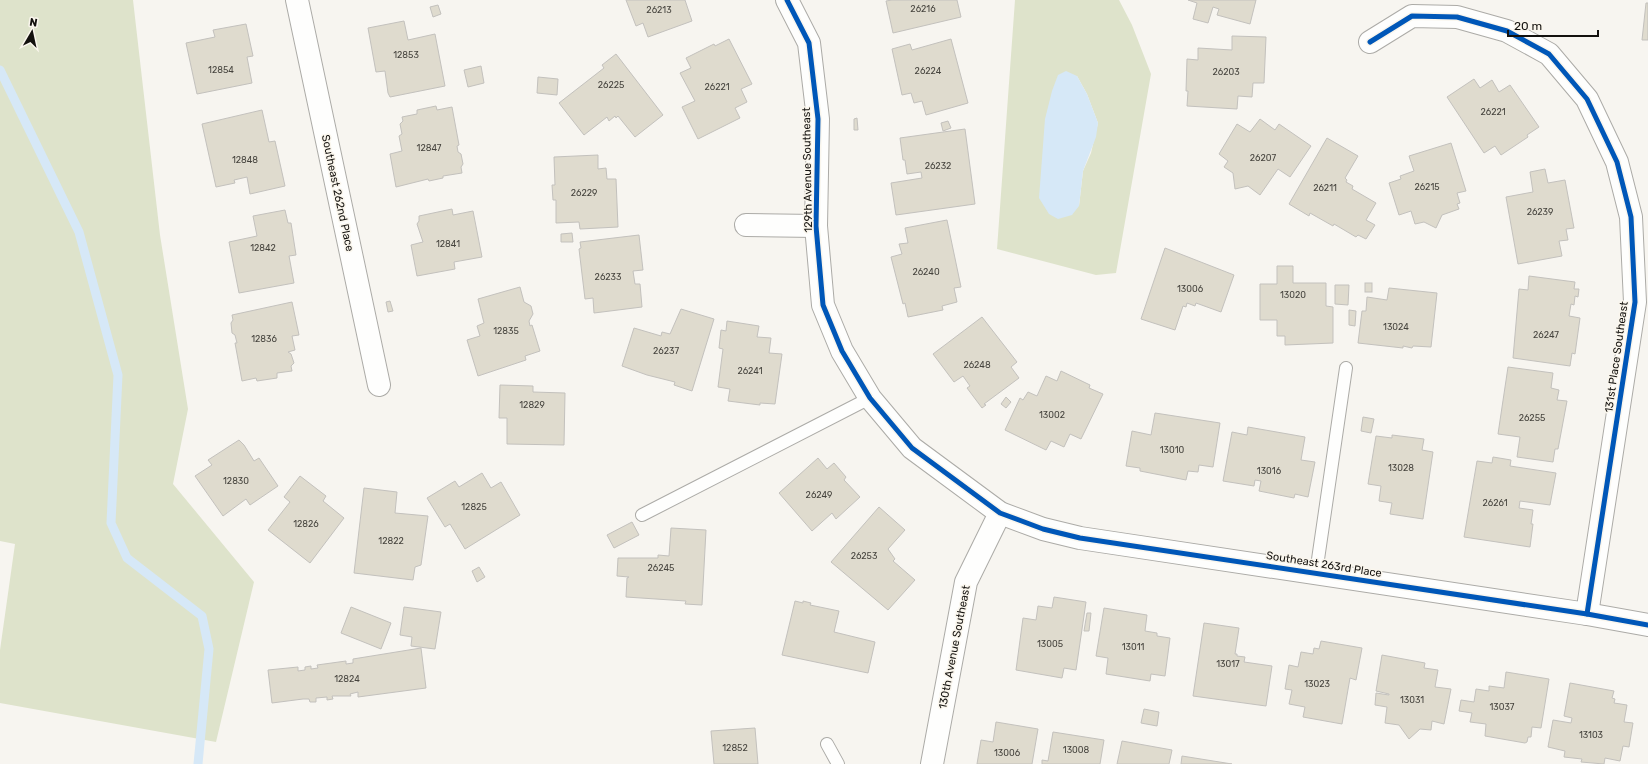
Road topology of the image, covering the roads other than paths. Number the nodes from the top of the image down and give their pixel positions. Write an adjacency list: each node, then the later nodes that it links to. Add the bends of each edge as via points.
1 (297, 0): 7 (street, Southeast 262nd Place)
2 (787, 0): 5 (street, 129th Avenue Southeast, via 809,43 818,119)
3 (1370, 42): 12 (street, 131st Place Southeast, via 1412,16 1457,17 1507,31 1549,54 1588,99 1617,162 1632,217 1635,302)
4 (746, 225): 5 (street, 129th Avenue Southeast)
5 (816, 226): 8 (street, 129th Avenue Southeast, via 823,305 842,352)
6 (1346, 368): 11 (lane)
7 (379, 385)
8 (870, 398): 9 (street, 129th Avenue Southeast, via 912,448); 10 (lane)
9 (1000, 513): 11 (street, Southeast 263rd Place, via 1043,529 1080,538); 16 (street, 130th Avenue Southeast, via 966,582)
10 (642, 515)
11 (1316, 573): 12 (street, Southeast 263rd Place)
12 (1587, 614): 13 (street, Southeast 263rd Place)
13 (1648, 625)
14 (827, 744): 15 (lane)
15 (838, 764)
16 (932, 764)

